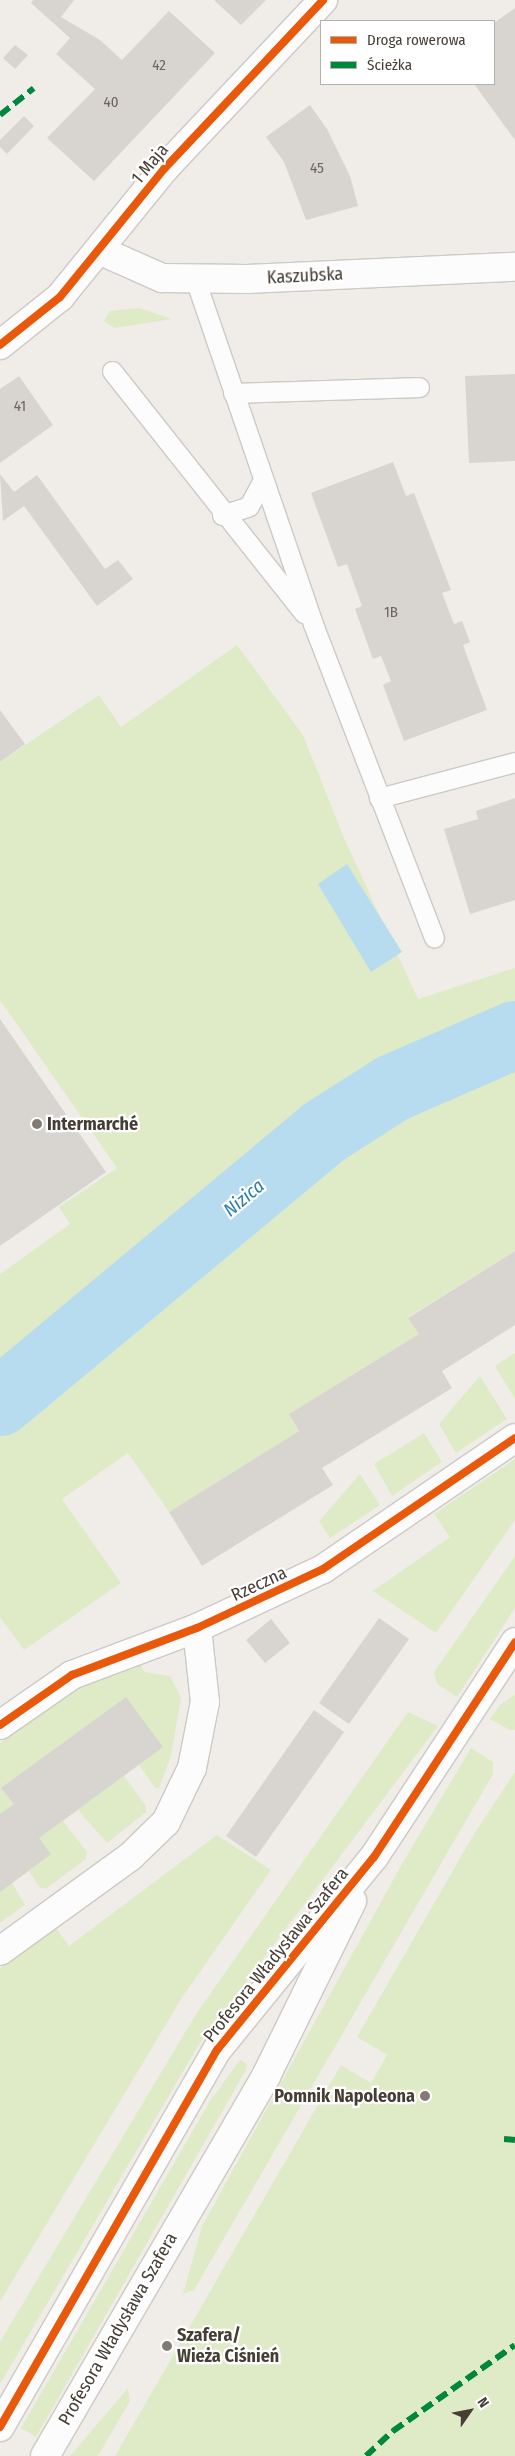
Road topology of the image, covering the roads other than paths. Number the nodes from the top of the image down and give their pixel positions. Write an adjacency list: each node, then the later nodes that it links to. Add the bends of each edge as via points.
1 (323, 0): 2 (street, 1 Maja, via 164,169)
2 (101, 251): 4 (street, Kaszubska, via 162,278); 5 (street, 1 Maja, via 60,297)
3 (515, 266): 4 (street, Kaszubska)
4 (195, 279): 8 (lane)
5 (0, 345)
6 (112, 371): 10 (lane)
7 (419, 387): 8 (lane)
8 (233, 393): 9 (lane)
9 (262, 482): 10 (lane, via 249,506); 11 (lane)
10 (222, 515): 11 (lane)
11 (313, 624): 13 (lane)
12 (515, 762): 13 (lane)
13 (379, 798): 14 (lane)
14 (434, 937)
15 (515, 1438): 16 (street, Rzeczna, via 323,1569)
16 (197, 1628): 18 (street, Rzeczna, via 72,1675); 20 (street, via 206,1702 192,1768 166,1822 130,1857)
17 (515, 1642): 19 (street, Profesora Władysława Szafera)
18 (0, 1725)
19 (374, 1857): 21 (street, Profesora Władysława Szafera, via 217,2050); 22 (street, Profesora Władysława Szafera, via 266,2076)
20 (0, 1951)
21 (0, 2427)
22 (45, 2456)

